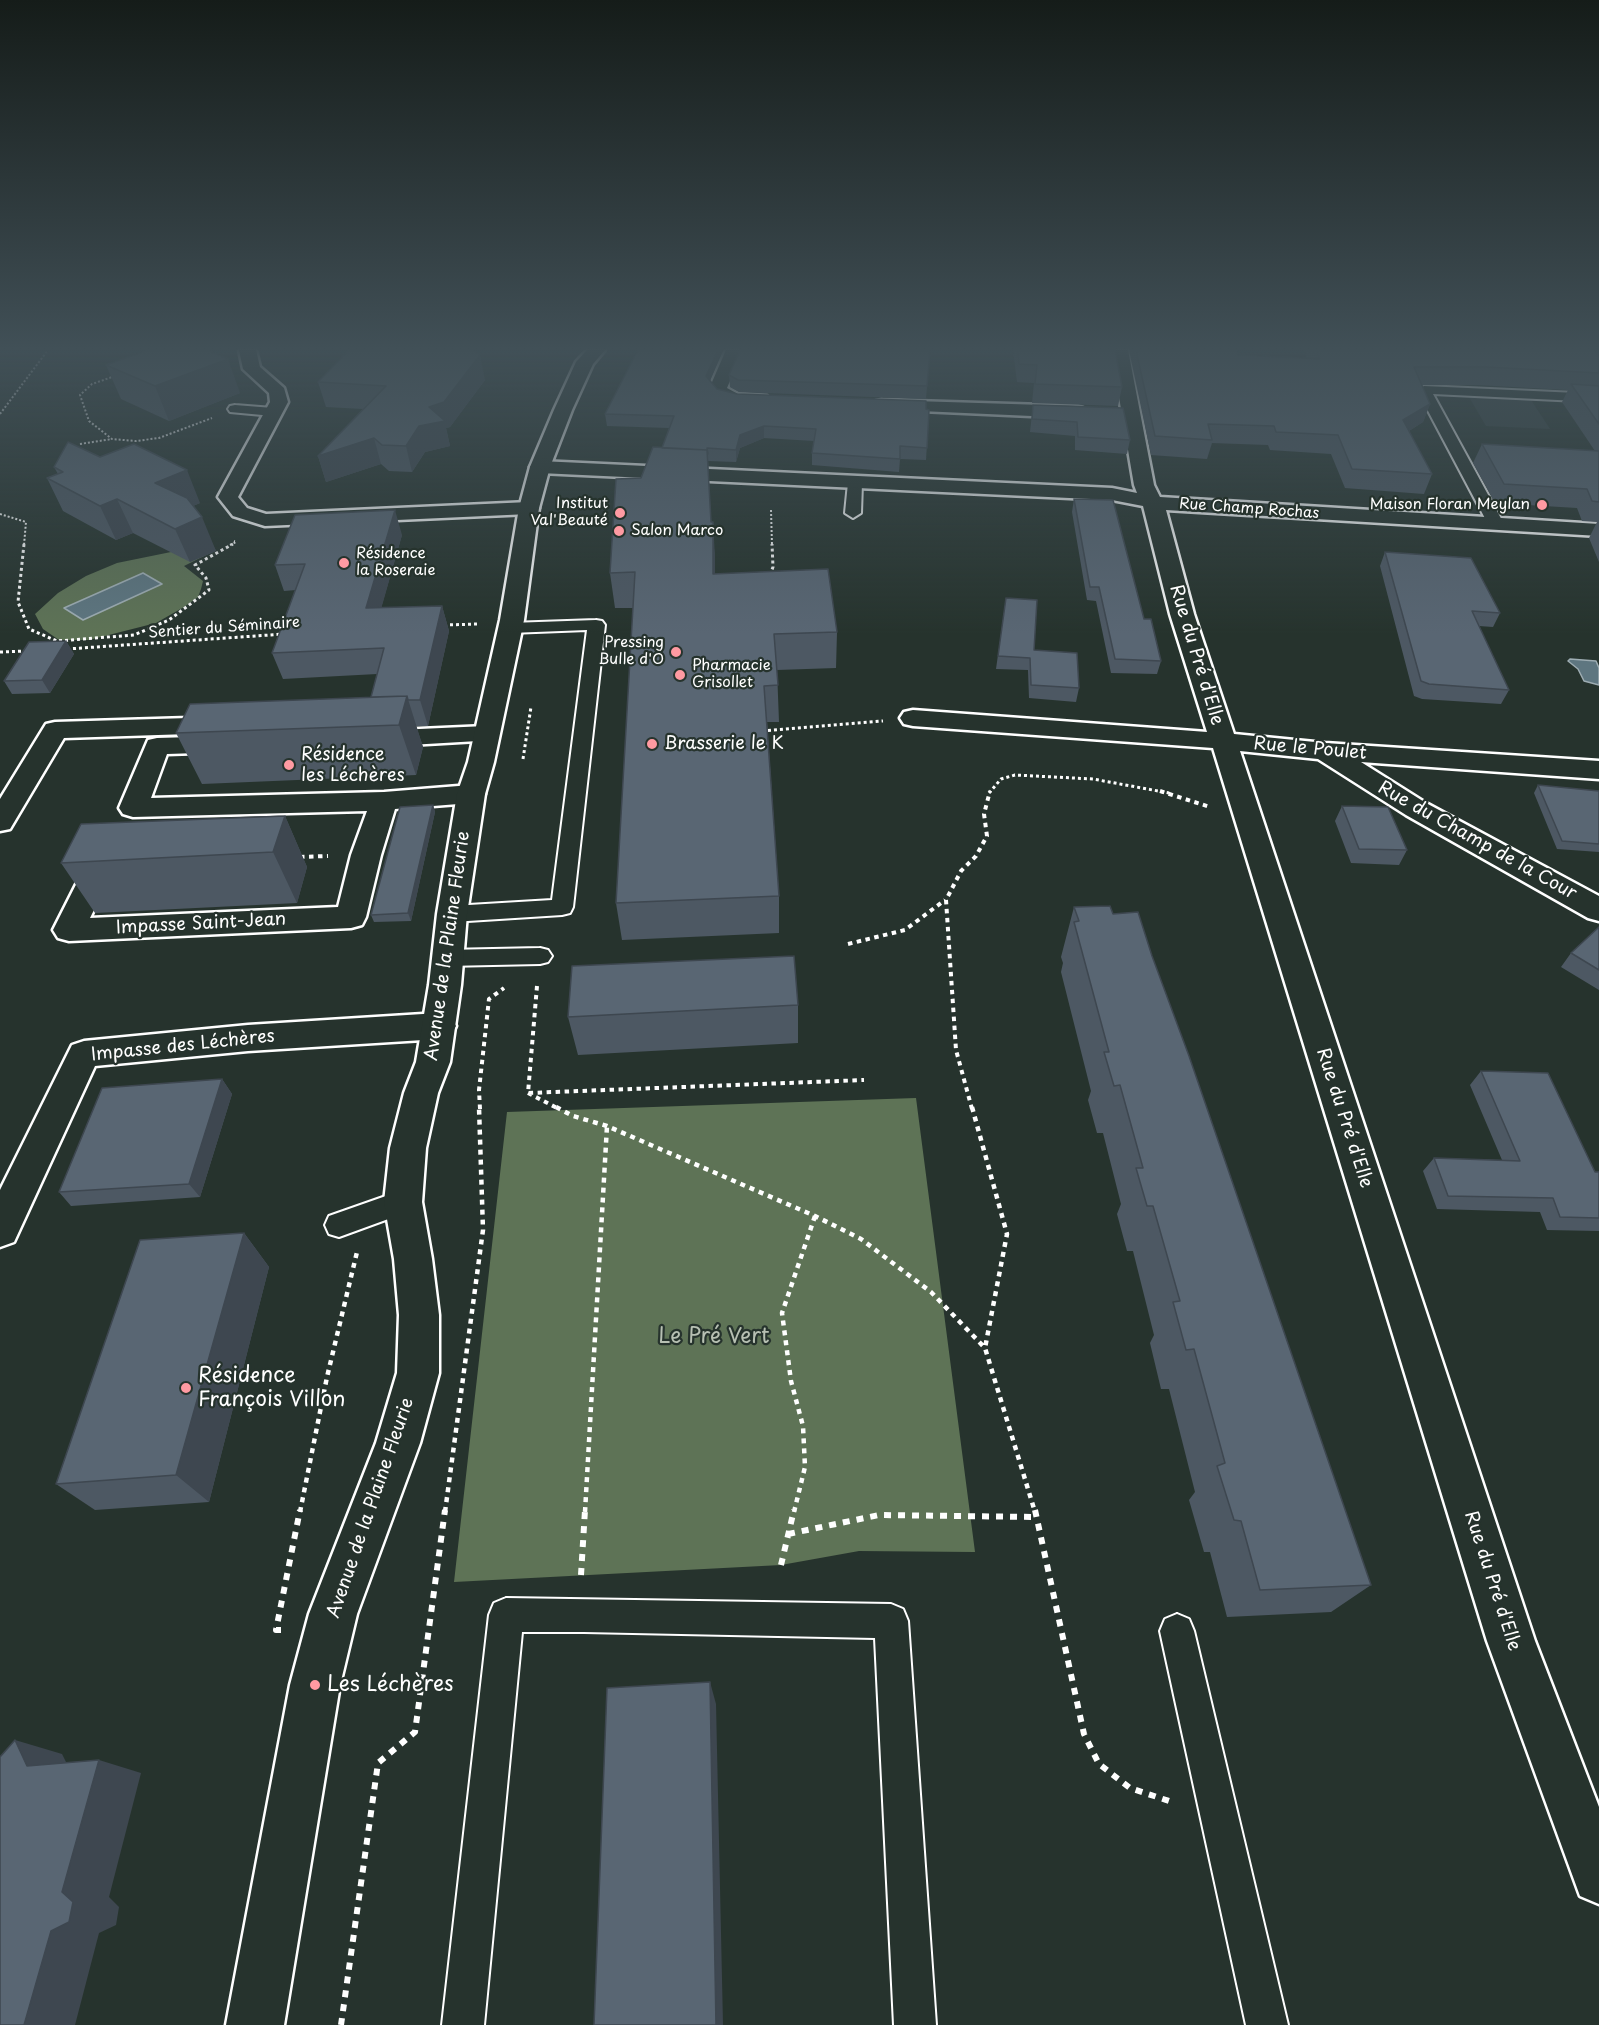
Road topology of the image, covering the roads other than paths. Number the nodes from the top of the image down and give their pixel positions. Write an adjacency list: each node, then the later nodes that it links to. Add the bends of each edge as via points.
1 (256, 444): 8 (street, via 228,497 240,512 265,520)
2 (550, 444): 5 (street, Avenue de la Plaine Fleurie)
3 (1136, 444): 7 (street, Rue du Pré d'Elle, via 1144,485)
4 (1453, 444): 10 (lane)
5 (540, 467): 6 (street, Rue Champ Rochas); 8 (street, Avenue de la Plaine Fleurie)
6 (855, 483): 7 (street, Rue Champ Rochas, via 1112,494); 9 (lane)
7 (1152, 500): 10 (street, Rue Champ Rochas, via 1165,504); 16 (street, Rue du Pré d'Elle, via 1182,614)
8 (529, 508): 12 (street, Avenue de la Plaine Fleurie)
9 (853, 513)
10 (1496, 524): 11 (street, Rue Champ Rochas)
11 (1599, 531)
12 (510, 628): 14 (street, Avenue de la Plaine Fleurie); 24 (lane, via 596,625 562,907)
13 (913, 718): 16 (street, Rue le Poulet)
14 (489, 725): 15 (street); 19 (street, Avenue de la Plaine Fleurie)
15 (355, 730)
16 (1224, 741): 17 (street, Rue le Poulet); 32 (street, Rue du Pré d'Elle, via 1511,1641)
17 (1325, 751): 18 (street, Rue le Poulet); 23 (street, Rue du Champ de la Cour, via 1416,809)
18 (1599, 770)
19 (471, 794): 20 (street); 24 (street, Avenue de la Plaine Fleurie)
20 (384, 801): 21 (street); 21 (street, Impasse Saint-Jean, via 351,916 69,930)
21 (133, 808): 22 (street, Impasse Saint-Jean, via 157,746 248,734 55,730)
22 (0, 822)
23 (1599, 910)
24 (452, 914): 26 (street, Avenue de la Plaine Fleurie)
25 (540, 956): 26 (lane)
26 (446, 958): 27 (street, Avenue de la Plaine Fleurie)
27 (440, 1026): 28 (street, Avenue de la Plaine Fleurie, via 408,1148); 30 (street, Impasse des Léchères, via 248,1038 84,1054)
28 (384, 1209): 29 (lane); 33 (street, Avenue de la Plaine Fleurie, via 413,1259 419,1315 418,1373 398,1443 330,1624 315,1685)
29 (339, 1225)
30 (0, 1230)
31 (1177, 1631): 36 (lane)
32 (1599, 1877)
33 (255, 2025)
34 (463, 2025): 35 (lane, via 506,1615 891,1621)
35 (915, 2025)
36 (1268, 2025)

